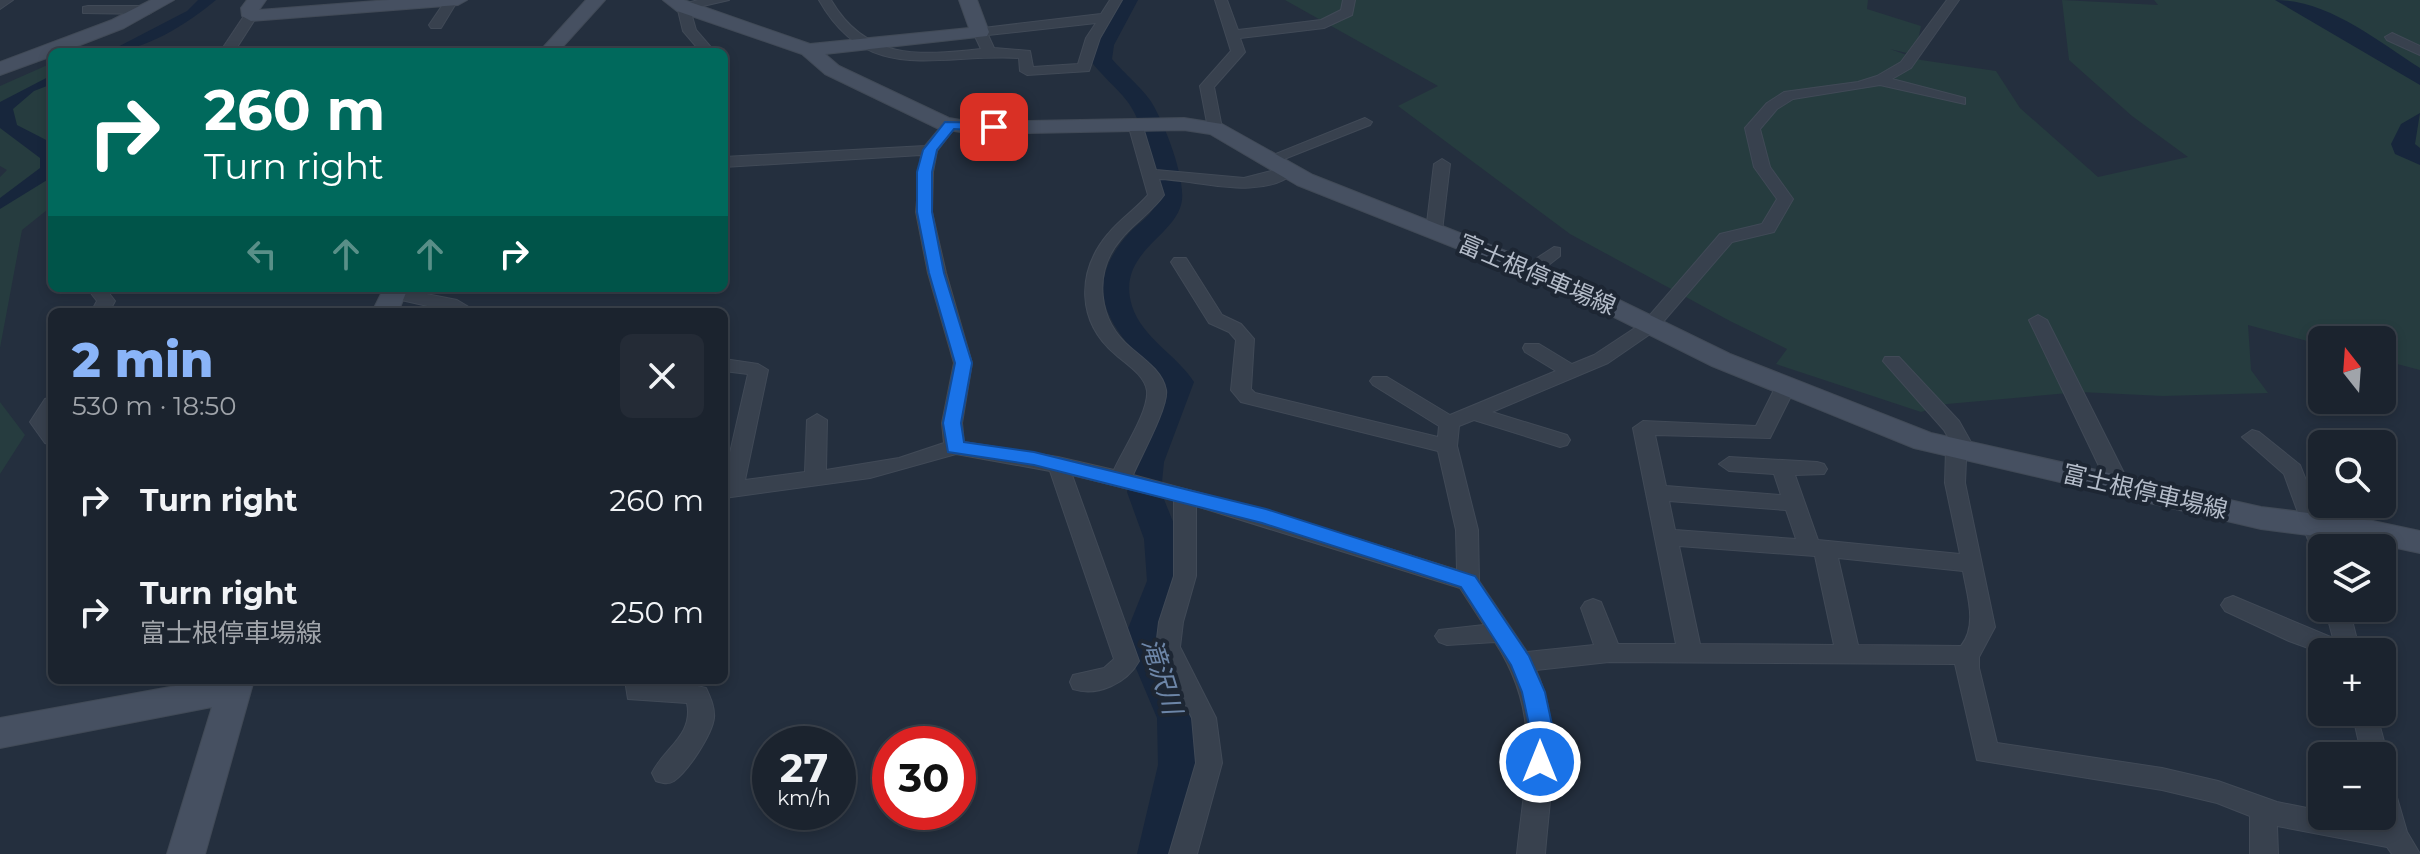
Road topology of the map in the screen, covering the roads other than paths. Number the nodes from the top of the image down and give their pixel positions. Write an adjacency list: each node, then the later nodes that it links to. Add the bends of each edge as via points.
1 (7, 0): 14 (street)
2 (455, 0): 12 (main road); 20 (street)
3 (596, 0): 27 (main road)
4 (723, 0): 16 (street)
5 (825, 0): 24 (street, via 834,22)
6 (968, 0): 7 (street); 21 (main road)
7 (977, 0)
8 (1116, 0): 19 (street)
9 (1221, 0): 22 (street)
10 (1349, 0): 22 (street, via 1347,12 1324,24)
11 (1953, 0): 34 (street, via 1906,65)
12 (405, 2): 13 (main road)
13 (348, 4): 17 (main road)
14 (0, 5)
15 (157, 5): 18 (street); 25 (main road)
16 (679, 5): 28 (street); 30 (main road, 富士根停車場線)
17 (254, 8): 26 (street)
18 (88, 10)
19 (1104, 18): 21 (street); 32 (street, via 1084,68 1027,71 1025,54)
20 (436, 25)
21 (980, 32): 24 (main road); 32 (street)
22 (1232, 35): 39 (street, via 1238,52 1207,86)
23 (2392, 37): 31 (street)
24 (862, 42): 30 (main road); 32 (street, via 877,52 919,57)
25 (52, 48)
26 (229, 48)
27 (552, 48)
28 (705, 48)
29 (48, 49): 33 (main road)
30 (809, 50): 38 (main road, 富士根停車場線, via 832,70)
31 (2420, 51)
32 (989, 52)
33 (0, 69)
34 (1879, 80): 35 (street); 52 (street, via 1789,95 1772,106 1752,128 1762,167 1785,199 1768,228 1726,238)
35 (1960, 101)
36 (1365, 122): 43 (street)
37 (1147, 124): 38 (main road, 富士根停車場線); 39 (main road, 富士根停車場線); 44 (street)
38 (950, 125): 40 (street)
39 (1215, 128): 43 (main road, 富士根停車場線)
40 (930, 150): 41 (street); 67 (street, via 924,212 963,363 952,423)
41 (728, 162)
42 (1442, 164): 45 (street)
43 (1278, 166): 44 (street, via 1259,182); 45 (main road, 富士根停車場線)
44 (1149, 175): 74 (street, via 1156,195 1115,235 1094,286 1101,334 1142,364 1153,376 1156,391 1156,406)
45 (1434, 231): 48 (main road, 富士根停車場線)
46 (1554, 252): 48 (street)
47 (1180, 262): 66 (street, via 1215,319 1245,339 1241,390 1248,398)
48 (1531, 270): 52 (main road, 富士根停車場線)
49 (392, 298): 50 (street)
50 (460, 308)
51 (2038, 320): 75 (street)
52 (1650, 326): 56 (street); 58 (main road, 富士根停車場線)
53 (1532, 348): 56 (street)
54 (1892, 361): 68 (street, via 1952,426)
55 (728, 366): 76 (street, via 758,370)
56 (1572, 373): 60 (street)
57 (1380, 381): 62 (street)
58 (1786, 386): 68 (main road, 富士根停車場線, via 1889,429); 77 (street, via 1763,433 1643,428)
59 (48, 409): 63 (street, via 40,422)
60 (1469, 412): 62 (street); 65 (street)
61 (817, 420): 73 (street)
62 (1449, 423): 66 (street)
63 (48, 433)
64 (2252, 437): 81 (street, via 2293,470)
65 (1560, 440)
66 (1447, 446): 87 (street, via 1467,530)
67 (955, 447): 69 (street); 73 (street, via 932,457)
68 (1962, 452): 75 (main road, 富士根停車場線); 86 (street, via 1955,483)
69 (1058, 464): 74 (street); 98 (street, via 1127,661 1111,677)
70 (1729, 464): 71 (street)
71 (1782, 467): 72 (street); 79 (street)
72 (1817, 469)
73 (815, 478): 76 (street)
74 (1125, 480): 78 (street)
75 (2120, 487): 80 (main road, 富士根停車場線)
76 (728, 490)
77 (1655, 493): 79 (street); 82 (street)
78 (1176, 494): 87 (street, via 1266,516); 106 (street, via 1185,576 1168,647 1204,718 1209,763)
79 (1794, 503): 85 (street)
80 (2313, 534)
81 (2318, 534)
82 (1664, 537): 85 (street); 95 (street)
83 (2396, 541): 84 (main road, 富士根停車場線)
84 (2420, 542)
85 (1818, 548): 86 (street); 93 (street)
86 (1973, 564): 96 (street, via 1983,627)
87 (1468, 582): 90 (street)
88 (2233, 605): 92 (street)
89 (1593, 608): 94 (street)
90 (1503, 633): 91 (street); 97 (street)
91 (1447, 636)
92 (2308, 639)
93 (1846, 646)
94 (1609, 653): 95 (street); 97 (street)
95 (1690, 653): 96 (street)
96 (1967, 655): 103 (street, via 1986,752 2162,779)
97 (1521, 662): 107 (street, via 1534,692 1542,734)
98 (1082, 682)
99 (236, 684): 101 (main road); 105 (main road)
100 (637, 684): 102 (street, via 637,692 697,695 703,707 699,733)
101 (0, 733)
102 (665, 773)
103 (2263, 809): 104 (street); 108 (street)
104 (2402, 846)
105 (186, 854)
106 (1183, 854)
107 (1531, 854)
108 (2264, 854)

